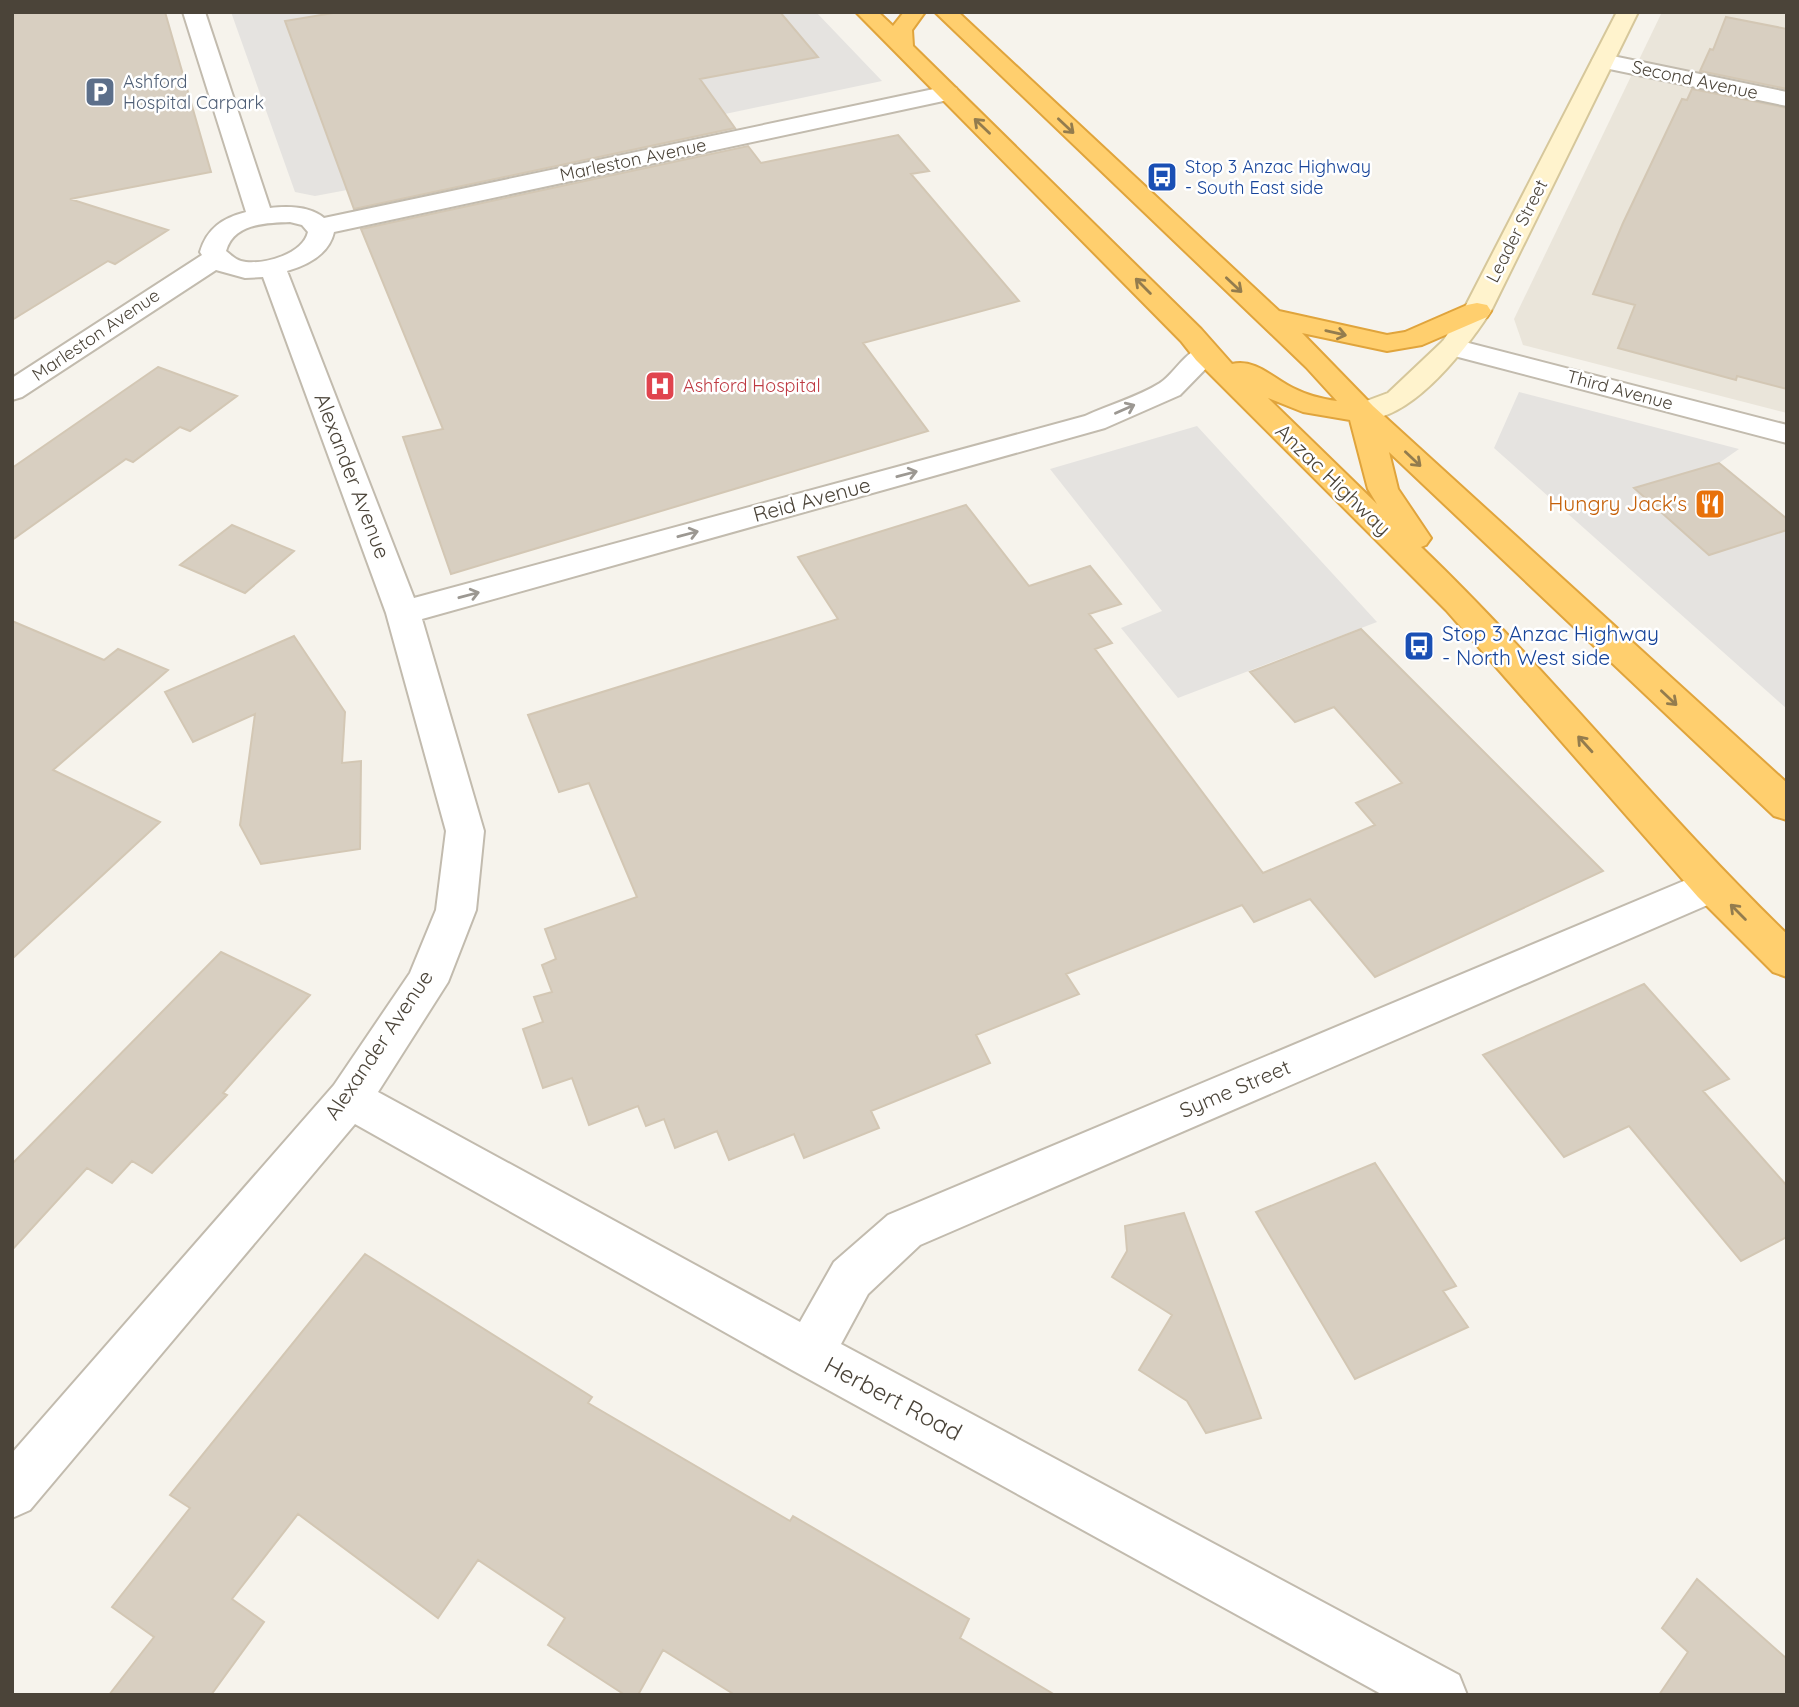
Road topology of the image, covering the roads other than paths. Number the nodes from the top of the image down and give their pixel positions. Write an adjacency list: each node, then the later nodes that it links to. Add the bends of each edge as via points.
1 (194, 12): 11 (street)
2 (866, 12): 6 (highway, Anzac Highway)
3 (915, 12): 6 (highway, via 901,30)
4 (945, 12): 10 (highway, Anzac Highway, one-way to 10)
5 (1628, 12): 7 (main road, Leader Street)
6 (902, 49): 8 (highway, Anzac Highway)
7 (1603, 61): 9 (street, Second Avenue); 15 (main road, Leader Street)
8 (948, 93): 10 (highway, Anzac Highway, one-way to 8); 12 (street, Marleston Avenue)
9 (1787, 99)
10 (1097, 196): 16 (highway, Anzac Highway, one-way to 16); 17 (highway, Anzac Highway, one-way to 10)
11 (260, 216): 12 (street, via 290,214); 13 (street, via 220,235 214,243)
12 (319, 227): 14 (street, via 317,245 296,261)
13 (216, 258): 14 (street, via 250,270); 19 (street, Marleston Avenue)
14 (273, 268): 23 (street, Alexander Avenue)
15 (1477, 311): 16 (highway, one-way to 15, via 1387,343 1412,339); 18 (main road, Leader Street)
16 (1270, 318): 20 (highway, Anzac Highway)
17 (1199, 345): 20 (highway, via 1276,393 1326,410); 22 (highway, Anzac Highway); 23 (street, Reid Avenue, one-way to 17, via 1095,422 1170,389)
18 (1453, 347): 20 (main road, Leader Street, via 1398,400); 21 (street, Third Avenue)
19 (12, 391)
20 (1363, 412): 22 (highway, via 1382,489); 24 (highway, Anzac Highway, one-way to 24)
21 (1787, 434)
22 (1458, 601): 25 (highway, Anzac Highway, one-way to 22)
23 (403, 613): 27 (street, Alexander Avenue, via 465,831 464,844 456,910 427,982)
24 (1787, 806)
25 (1712, 886): 26 (highway, Anzac Highway, one-way to 25); 28 (street, Syme Street, via 904,1230 851,1278)
26 (1787, 960)
27 (349, 1099): 28 (street, Herbert Road); 29 (street, Alexander Avenue)
28 (809, 1353): 30 (street, Herbert Road)
29 (12, 1492)
30 (1439, 1695)

